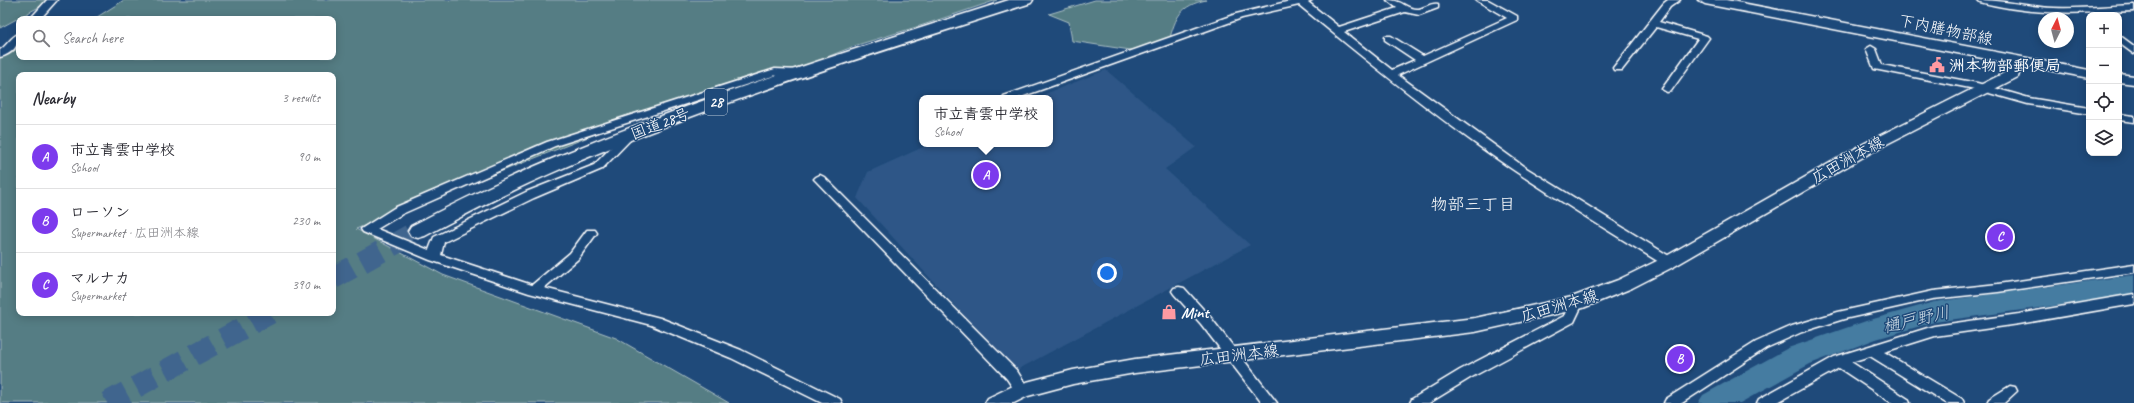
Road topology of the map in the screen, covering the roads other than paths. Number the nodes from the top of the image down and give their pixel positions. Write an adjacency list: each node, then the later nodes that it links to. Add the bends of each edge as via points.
1 (52, 0): 12 (street)
2 (1025, 0): 24 (highway, 国道28号 / 28)
3 (1392, 0): 11 (street)
4 (1481, 0): 21 (street, via 1514,18)
5 (1675, 0): 13 (street, via 1667,5)
6 (1705, 0): 22 (main road, 下内膳物部線)
7 (1983, 0): 10 (street, via 2020,8 2056,11)
8 (1305, 1): 14 (street); 31 (street, via 1239,16)
9 (1435, 6): 11 (street, via 1419,12)
10 (2134, 8)
11 (1404, 9): 14 (street)
12 (38, 16)
13 (1654, 23): 23 (street); 30 (street, via 1704,38)
14 (1337, 31): 26 (street)
15 (1388, 38): 21 (street)
16 (16, 41): 20 (street)
17 (2122, 41): 19 (street)
18 (1871, 49): 29 (street, via 1878,67)
19 (2134, 51)
20 (0, 54)
21 (1422, 60): 26 (street)
22 (2016, 61): 25 (main road); 29 (main road, 広田洲本線, via 2013,74)
23 (1618, 68)
24 (804, 73): 35 (highway, 国道28号 / 28); 39 (street, via 775,72 551,144 398,211 367,229)
25 (2086, 73)
26 (1392, 74): 40 (street, via 1497,153 1596,219)
27 (2122, 78): 28 (main road)
28 (2134, 80)
29 (1985, 88): 32 (street, via 2028,101); 40 (main road, 広田洲本線, via 1870,146)
30 (1668, 89)
31 (1016, 95)
32 (2086, 111)
33 (2122, 118): 34 (street)
34 (2134, 120)
35 (631, 133): 37 (highway, 国道28号 / 28, via 492,193); 39 (street, via 598,167 530,195 438,240)
36 (820, 179): 49 (street, via 1012,375)
37 (418, 231)
38 (591, 233): 42 (street, via 574,256)
39 (434, 257): 42 (street)
40 (1669, 262): 45 (main road, 広田洲本線)
41 (2134, 268): 55 (street, via 1933,295 1843,315 1797,329 1761,345)
42 (534, 290): 51 (street, via 655,321 736,354)
43 (1179, 291): 47 (street)
44 (2134, 299): 46 (street, via 1934,331)
45 (1576, 304): 47 (main road, 広田洲本線, via 1475,325); 54 (street, via 1569,318)
46 (1871, 350): 48 (street); 58 (street)
47 (1234, 356): 49 (main road, 広田洲本線, via 1135,366 1073,377); 53 (street)
48 (1839, 361): 56 (street); 57 (street)
49 (1022, 390): 52 (main road, 広田洲本線)
50 (2010, 391): 59 (street)
51 (835, 403)
52 (995, 403)
53 (1270, 403)
54 (1417, 403)
55 (1671, 403)
56 (1764, 403)
57 (1903, 403)
58 (1957, 403)
59 (1994, 403)

